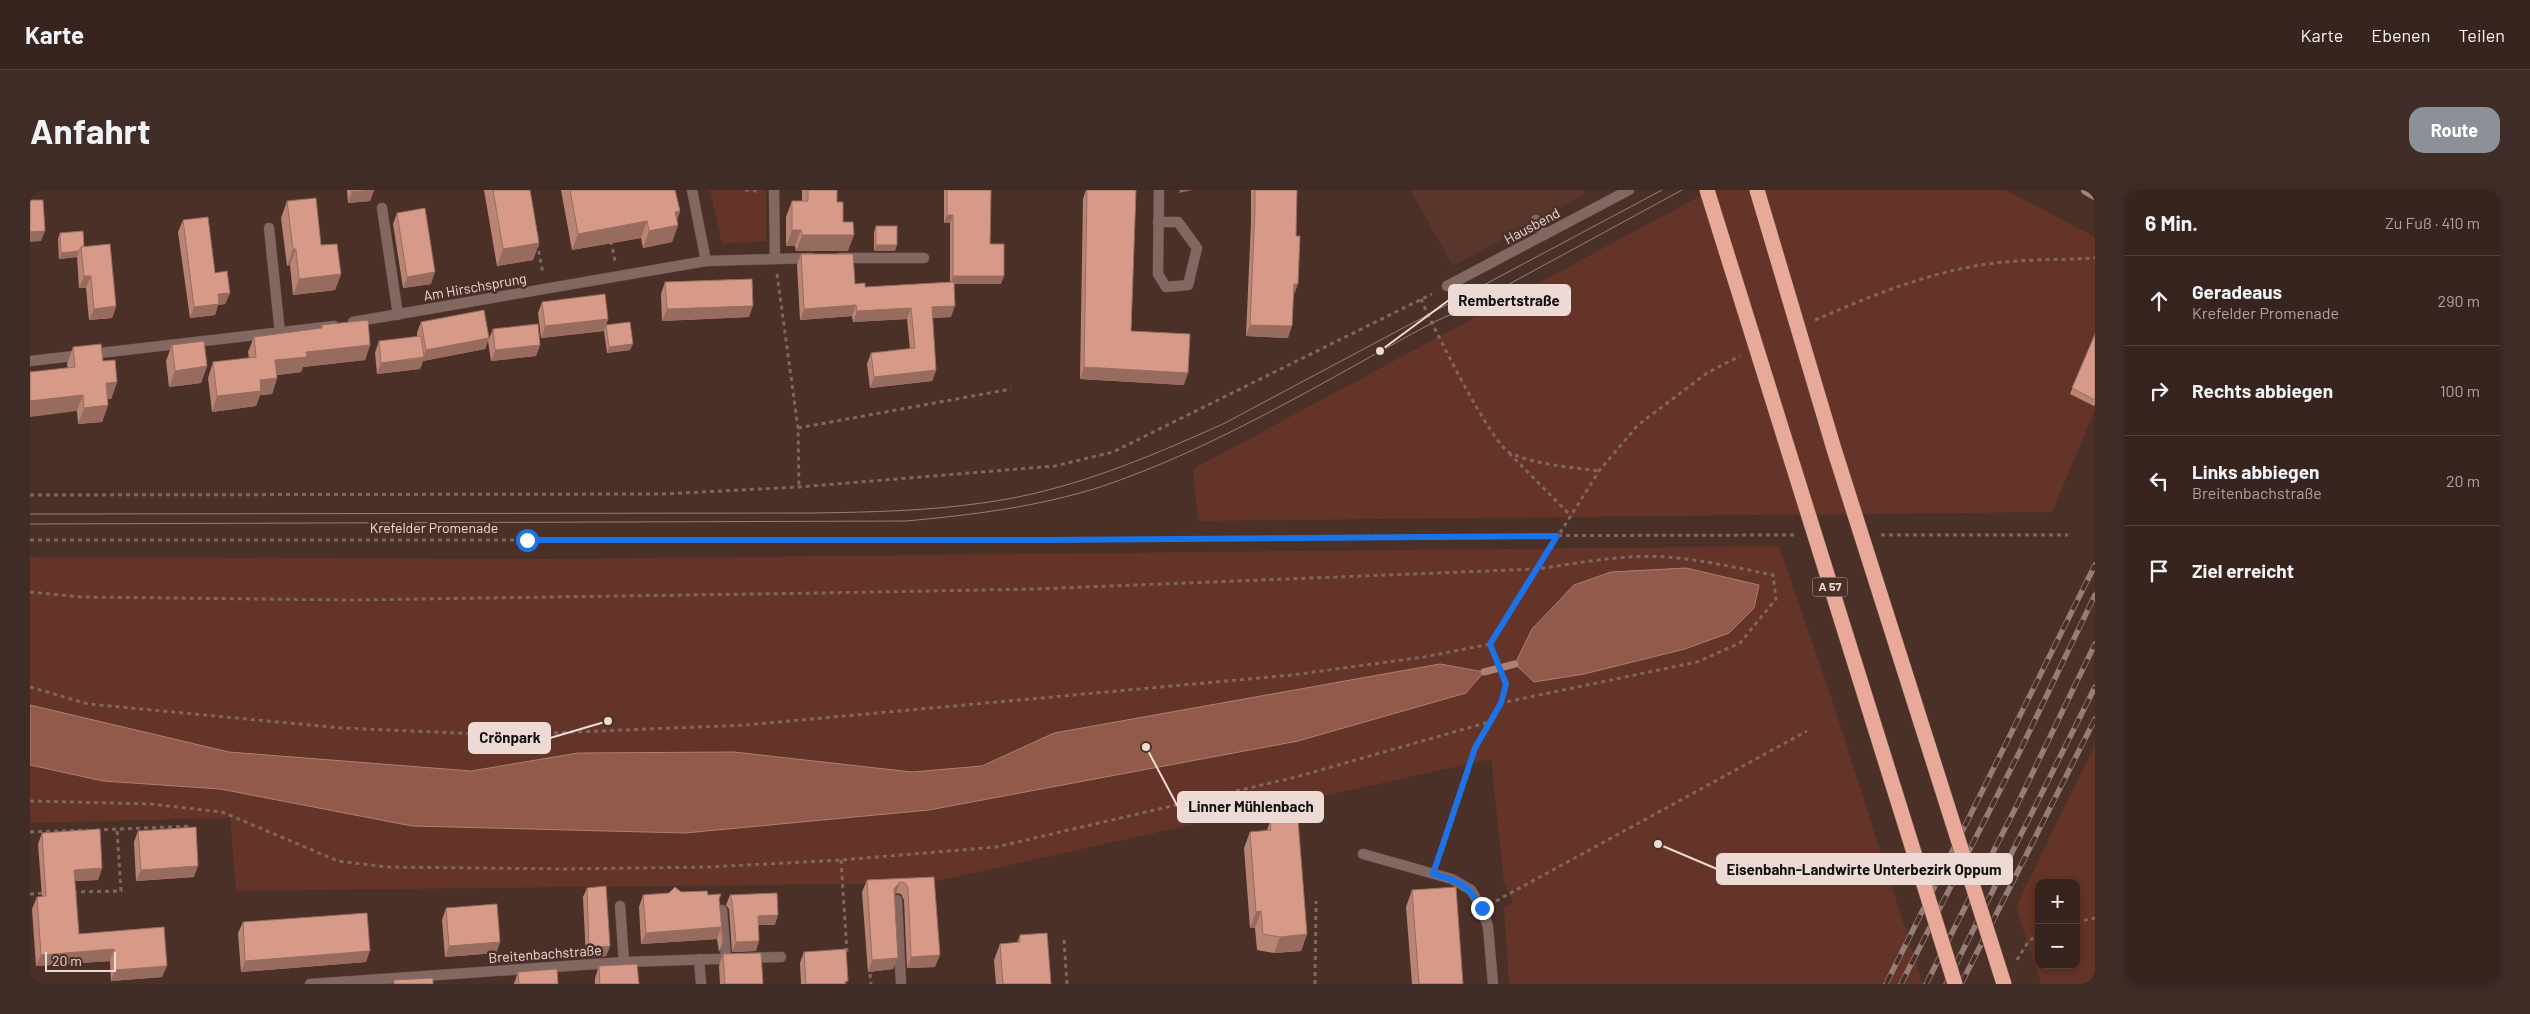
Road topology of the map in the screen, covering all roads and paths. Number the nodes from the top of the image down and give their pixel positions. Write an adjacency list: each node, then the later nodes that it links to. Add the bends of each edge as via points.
1 (692, 190): 16 (street)
2 (774, 190): 14 (street)
3 (1158, 190): 9 (street)
4 (1630, 190): 12 (street, Hausbend)
5 (1707, 190): 71 (highway, A 57, bridge)
6 (1757, 190): 72 (highway, bridge, via 1834,449)
7 (382, 208): 20 (street)
8 (1536, 220): 12 (street)
9 (1158, 222): 9 (street, via 1178,222 1197,248 1188,285 1166,287 1158,274)
10 (269, 228): 21 (street)
11 (536, 235): 19 (path)
12 (1544, 235): 18 (street, Hausbend)
13 (611, 238): 17 (path)
14 (775, 258): 15 (street, Am Hirschsprung); 16 (street, Am Hirschsprung); 24 (path)
15 (924, 258)
16 (706, 261): 17 (street, Am Hirschsprung)
17 (618, 277): 19 (street, Am Hirschsprung)
18 (1447, 286)
19 (546, 289): 20 (street, Am Hirschsprung)
20 (398, 315): 21 (street, Am Hirschsprung)
21 (280, 333): 22 (street, Am Hirschsprung)
22 (30, 361)
23 (1011, 389): 24 (path)
24 (798, 428): 27 (path)
25 (1508, 453): 26 (path, via 1554,465); 27 (path, via 1487,425 1421,299 1113,452 1055,466); 29 (path)
26 (1599, 471)
27 (799, 487): 28 (path, via 663,494)
28 (30, 495)
29 (1571, 516)
30 (30, 540): 31 (path, Krefelder Promenade, via 1048,540 1557,536)
31 (1537, 569): 32 (path, via 1036,589 352,600 82,597); 33 (path); 35 (path, via 1602,560 1665,557 1707,562 1773,575 1776,599 1740,642 1697,662)
32 (30, 592)
33 (1490, 644): 34 (path, via 1424,657 1292,675 756,725 503,735 342,728 88,704); 35 (path, via 1506,684)
34 (30, 687)
35 (1501, 703): 36 (path)
36 (1489, 722): 43 (path, via 1296,776 996,847); 44 (path, via 1475,748)
37 (1807, 731): 48 (path)
38 (30, 801): 43 (path, via 150,804 222,812 338,861 387,867 710,867)
39 (192, 826): 40 (path)
40 (117, 829): 41 (path); 46 (path, via 121,891)
41 (30, 832)
42 (1364, 854): 44 (street)
43 (840, 860): 57 (path, via 847,952)
44 (1433, 874): 70 (street, via 1452,879 1471,890 1482,908 1488,927)
45 (48, 893): 47 (path)
46 (66, 893)
47 (30, 894)
48 (1510, 895)
49 (897, 900): 67 (street)
50 (1316, 901): 69 (path)
51 (620, 906): 61 (street)
52 (722, 910): 59 (street)
53 (2095, 918): 54 (path)
54 (2080, 921)
55 (2035, 936): 62 (path)
56 (1064, 940): 68 (path)
57 (838, 952)
58 (781, 957): 59 (street, Breitenbachstraße)
59 (726, 958): 60 (street, Breitenbachstraße)
60 (699, 959): 61 (street, Breitenbachstraße); 65 (street)
61 (624, 962): 64 (street, Breitenbachstraße)
62 (2013, 967)
63 (870, 974): 66 (path)
64 (310, 984)
65 (701, 984)
66 (870, 984)
67 (901, 984)
68 (1067, 984)
69 (1315, 984)
70 (1493, 984)
71 (1955, 984)
72 (2004, 984)

